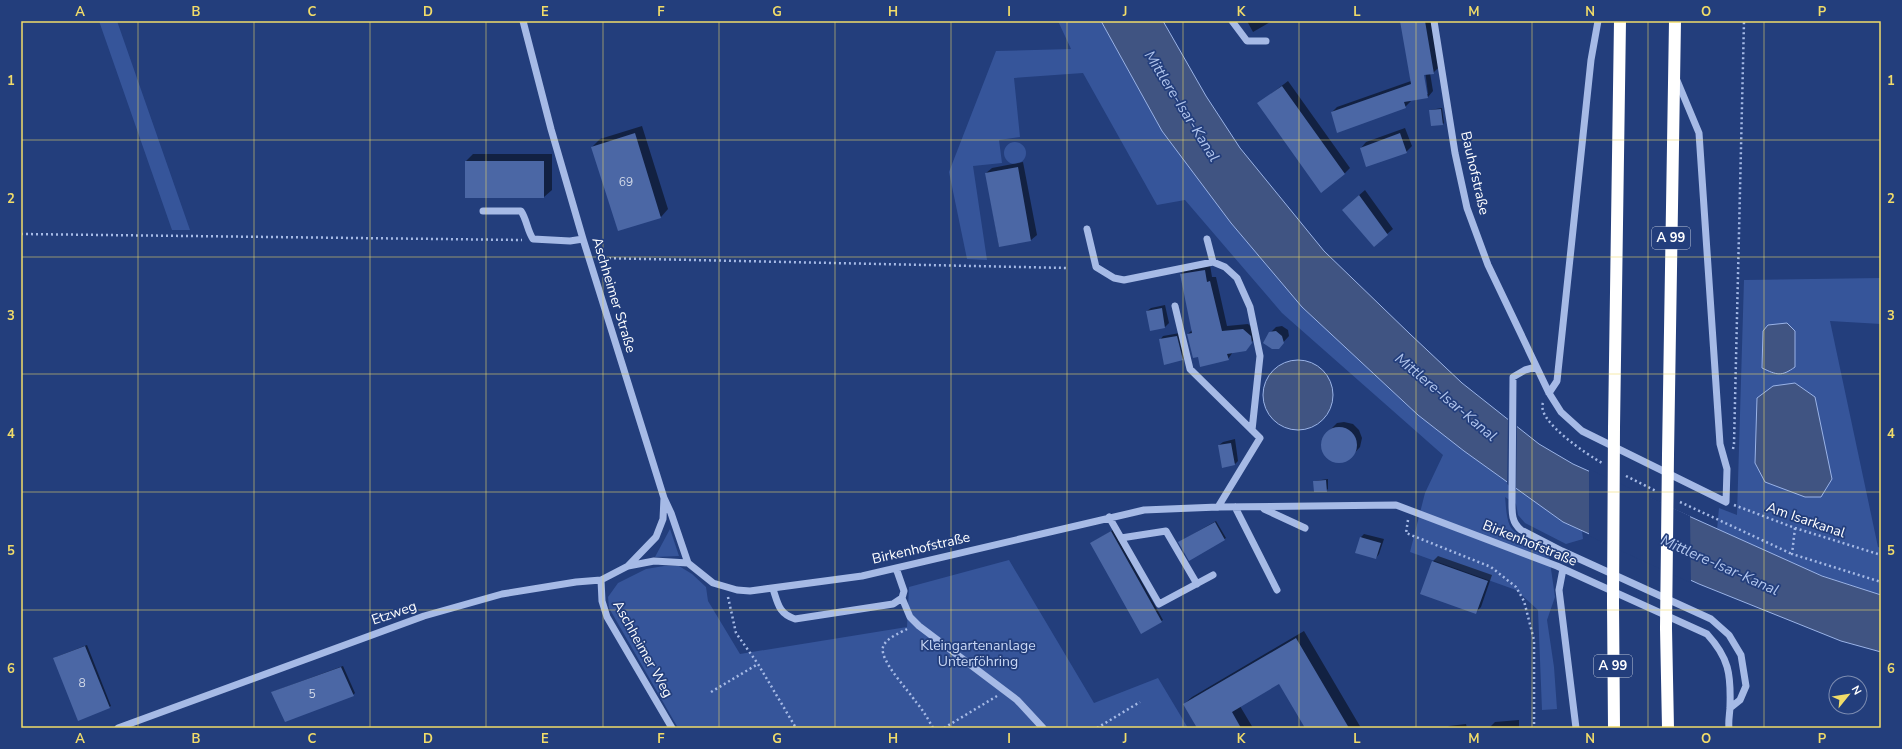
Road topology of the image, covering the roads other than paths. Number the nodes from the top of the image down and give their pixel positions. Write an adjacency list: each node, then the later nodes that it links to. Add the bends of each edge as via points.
1 (523, 21): 11 (street, Aschheimer Straße)
2 (1232, 21): 7 (street, via 1247,40)
3 (1434, 21): 15 (street, Bauhofstraße, via 1467,208 1488,265)
4 (1598, 21): 16 (street, via 1591,60 1557,381)
5 (1620, 21): 40 (highway, A 99, bridge, via 1614,428)
6 (1675, 21): 8 (highway, A 99)
7 (1266, 42)
8 (1673, 71): 16 (street, Bauhofstraße, via 1699,133 1720,444 1727,469 1726,502 1582,431 1562,412); 41 (highway, A 99, bridge, via 1666,628)
9 (483, 211): 11 (street, via 521,211 533,239)
10 (1087, 229): 13 (street, via 1096,267 1114,278 1124,280)
11 (583, 239): 18 (street, Aschheimer Straße)
12 (1207, 239): 13 (street)
13 (1213, 262): 17 (street, via 1225,267 1237,278 1250,307 1260,356)
14 (1175, 306): 17 (street, via 1190,369)
15 (1536, 367): 16 (street, Bauhofstraße); 35 (street, via 1513,377 1512,519 1521,530 1562,551 1711,619 1729,635 1741,655 1746,686 1740,700)
16 (1549, 393)
17 (1252, 430): 19 (street, via 1260,438)
18 (664, 498): 25 (street); 26 (street, Aschheimer Straße, via 663,519 656,537)
19 (1218, 507): 20 (street, Birkenhofstraße); 22 (street, Birkenhofstraße, via 1144,510)
20 (1235, 507): 21 (street, Birkenhofstraße); 33 (street)
21 (1261, 508): 23 (street); 28 (street, Birkenhofstraße, via 1396,505)
22 (1109, 517): 24 (street); 27 (street, Birkenhofstraße)
23 (1305, 528)
24 (1121, 538): 31 (street, via 1166,532); 31 (street, via 1159,604)
25 (688, 563): 26 (street, Etzweg, via 654,561); 32 (street, Birkenhofstraße, via 713,583 726,587 750,591)
26 (628, 566): 30 (street, Etzweg)
27 (896, 568): 32 (street, Birkenhofstraße, via 862,576); 34 (street, via 904,591)
28 (1563, 569): 35 (street, Birkenhofstraße, via 1707,634 1726,661 1731,681); 39 (street, via 1559,590)
29 (1213, 575): 31 (street)
30 (601, 580): 36 (street, Etzweg, via 502,594 424,616); 37 (street, Aschheimer Weg, via 602,601 607,618)
31 (1197, 584)
32 (773, 589): 34 (street, via 779,610 795,619 893,604)
33 (1277, 590)
34 (902, 598): 38 (street, via 910,617 916,623 1017,700)
35 (1730, 708): 42 (street, Birkenhofstraße)
36 (118, 728)
37 (672, 728)
38 (1043, 728)
39 (1576, 728)
40 (1614, 728)
41 (1668, 728)
42 (1729, 728)

